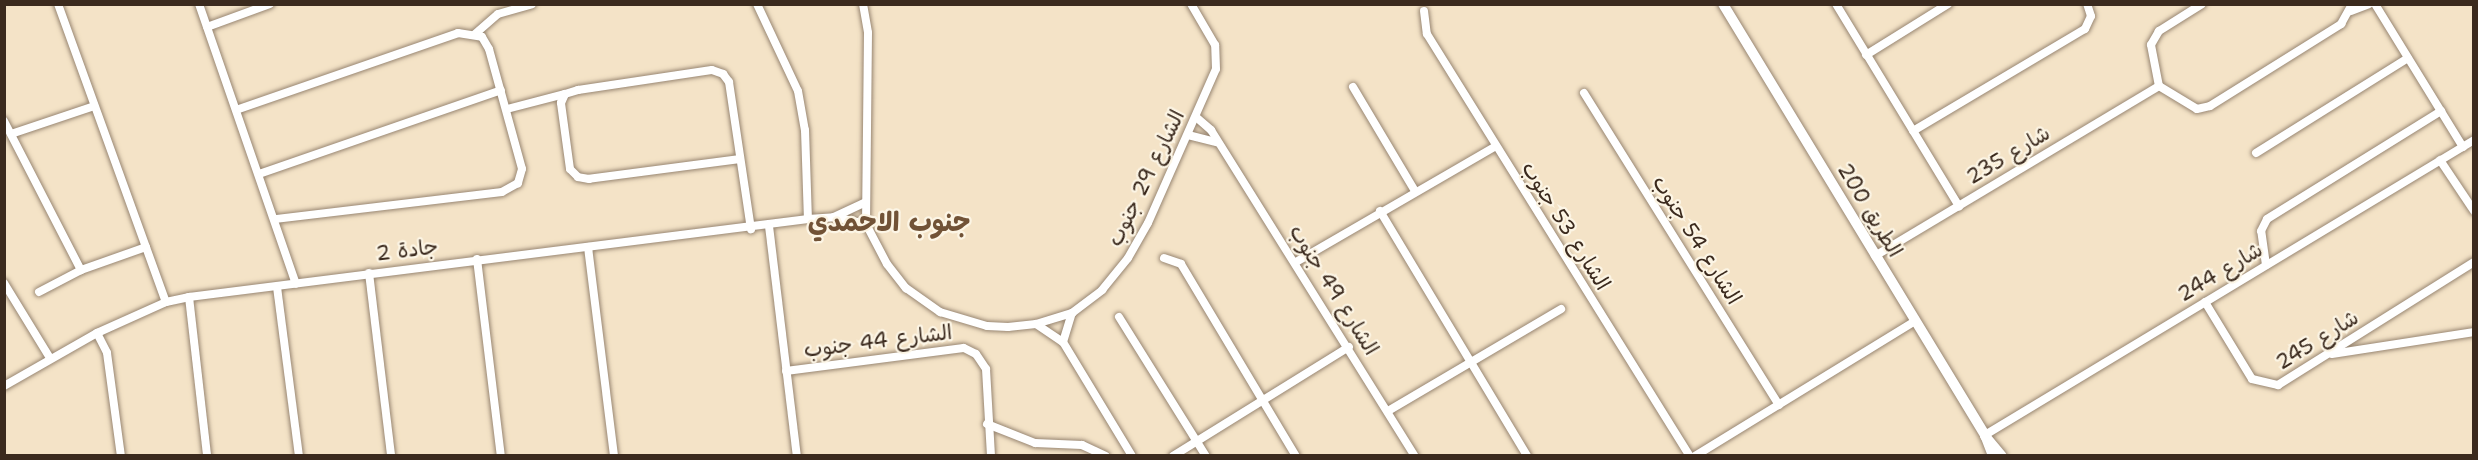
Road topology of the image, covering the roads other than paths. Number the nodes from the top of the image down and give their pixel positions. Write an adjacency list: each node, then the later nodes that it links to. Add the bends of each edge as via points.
1 (58, 4): 28 (street)
2 (199, 4): 19 (street)
3 (270, 4): 19 (street)
4 (493, 4): 18 (street)
5 (532, 4): 18 (street)
6 (757, 4): 52 (street, via 798,91 806,130)
7 (863, 4): 46 (street, الشارع 29 جنوب, via 868,33)
8 (1191, 4): 32 (street, الشارع 29 جنوب, via 1215,45 1218,62)
9 (1723, 4): 58 (main road, الطريق 200)
10 (1836, 4): 21 (street)
11 (1948, 4): 21 (street)
12 (2087, 4): 35 (street, via 2091,16 2085,29)
13 (2202, 4): 23 (street, via 2154,37 2151,48)
14 (2369, 4): 16 (street)
15 (2376, 4): 22 (street)
16 (2352, 8): 23 (street, via 2341,24 2206,108 2188,107)
17 (1424, 11): 39 (street, الشارع 53 جنوب, via 1427,34)
18 (498, 14): 20 (street)
19 (207, 27): 30 (street)
20 (475, 34): 25 (street, via 482,36 489,49); 30 (street, via 459,33)
21 (1866, 55): 35 (street)
22 (2408, 58): 31 (street); 41 (street)
23 (2159, 86): 47 (street, شارع 235)
24 (1353, 87): 45 (street)
25 (501, 90): 29 (street); 44 (street)
26 (1584, 93): 88 (street, الشارع 54 جنوب)
27 (565, 94): 29 (street); 42 (street, via 712,70 723,74 729,82); 42 (street, via 561,103 570,169 578,177 589,180)
28 (94, 106): 36 (street); 56 (street)
29 (507, 109): 51 (street, via 522,170 518,183 502,192)
30 (236, 110): 44 (street)
31 (2441, 111): 40 (street); 63 (street, via 2270,216 2261,231)
32 (1196, 117): 34 (street, الشارع 29 جنوب); 38 (street, الشارع 49 جنوب, via 1211,130)
33 (4, 121): 36 (street)
34 (1189, 131): 38 (street); 74 (street, الشارع 29 جنوب, via 1128,258 1102,290)
35 (1913, 131): 47 (street)
36 (11, 134): 64 (street)
37 (2474, 140): 40 (street, شارع 244)
38 (1220, 146): 61 (street, الشارع 49 جنوب)
39 (1494, 147): 45 (street); 108 (street, الشارع 53 جنوب)
40 (2463, 147): 43 (street, شارع 244)
41 (2256, 153)
42 (740, 159): 55 (street)
43 (2440, 160): 48 (street); 63 (street, شارع 244)
44 (259, 174): 51 (street)
45 (1415, 190): 49 (street)
46 (866, 202): 50 (street, جادة 2); 53 (street, الشارع 29 جنوب)
47 (1959, 206): 58 (street, شارع 235)
48 (2474, 211)
49 (1380, 212): 61 (street); 84 (street)
50 (834, 217): 52 (street, جادة 2); 53 (street, جادة 2)
51 (275, 219): 67 (street)
52 (808, 219): 54 (street, جادة 2)
53 (866, 224): 77 (street, الشارع 29 جنوب, via 887,264 906,288 940,312 987,326)
54 (769, 226): 55 (street, جادة 2); 85 (street)
55 (751, 229): 57 (street, جادة 2)
56 (146, 247): 64 (street); 71 (street)
57 (588, 247): 60 (street, جادة 2); 98 (street)
58 (1875, 256): 76 (main road, الطريق 200)
59 (1164, 258): 87 (street, via 1181,264)
60 (477, 259): 65 (street, جادة 2); 97 (street)
61 (1296, 262): 81 (street, الشارع 49 جنوب)
62 (2474, 262): 82 (street, شارع 245)
63 (2266, 265): 72 (street, شارع 244)
64 (81, 270): 69 (street)
65 (369, 273): 67 (street, جادة 2); 96 (street)
66 (4, 283): 83 (street)
67 (296, 284): 68 (street, جادة 2)
68 (277, 287): 70 (street, جادة 2); 95 (street)
69 (39, 292)
70 (189, 297): 71 (street, جادة 2); 94 (street)
71 (166, 302): 79 (street, جادة 2)
72 (2205, 302): 82 (street, شارع 245, via 2252,379 2261,384 2278,385); 91 (street, شارع 244)
73 (1562, 309): 84 (street)
74 (1072, 313): 77 (street, الشارع 29 جنوب); 80 (street)
75 (1119, 317): 92 (street)
76 (1915, 321): 88 (street); 91 (main road, الطريق 200)
77 (1036, 324): 80 (street)
78 (2474, 332): 82 (street)
79 (97, 333): 83 (street, جادة 2); 93 (street, via 107,353)
80 (1063, 342): 102 (street)
81 (1349, 348): 87 (street); 89 (street, الشارع 49 جنوب)
82 (2328, 355)
83 (51, 358): 86 (street, جادة 2)
84 (1471, 362): 89 (street); 107 (street)
85 (786, 371): 90 (street, الشارع 44 جنوب, via 964,348 976,354 986,369); 99 (street)
86 (4, 386)
87 (1263, 401): 92 (street); 105 (street)
88 (1779, 405): 109 (street)
89 (1388, 411): 106 (street, الشارع 49 جنوب)
90 (987, 424): 100 (street, الشارع 44 جنوب); 101 (street, via 1035,443 1082,445)
91 (1985, 435): 110 (main road, الطريق 200); 111 (main road, الطريق 200)
92 (1197, 441): 103 (street); 104 (street)
93 (121, 456)
94 (207, 456)
95 (299, 456)
96 (391, 456)
97 (501, 456)
98 (614, 456)
99 (797, 456)
100 (991, 456)
101 (1106, 456)
102 (1132, 456)
103 (1173, 456)
104 (1206, 456)
105 (1296, 456)
106 (1415, 456)
107 (1527, 456)
108 (1690, 456)
109 (1695, 456)
110 (1993, 456)
111 (2002, 456)

